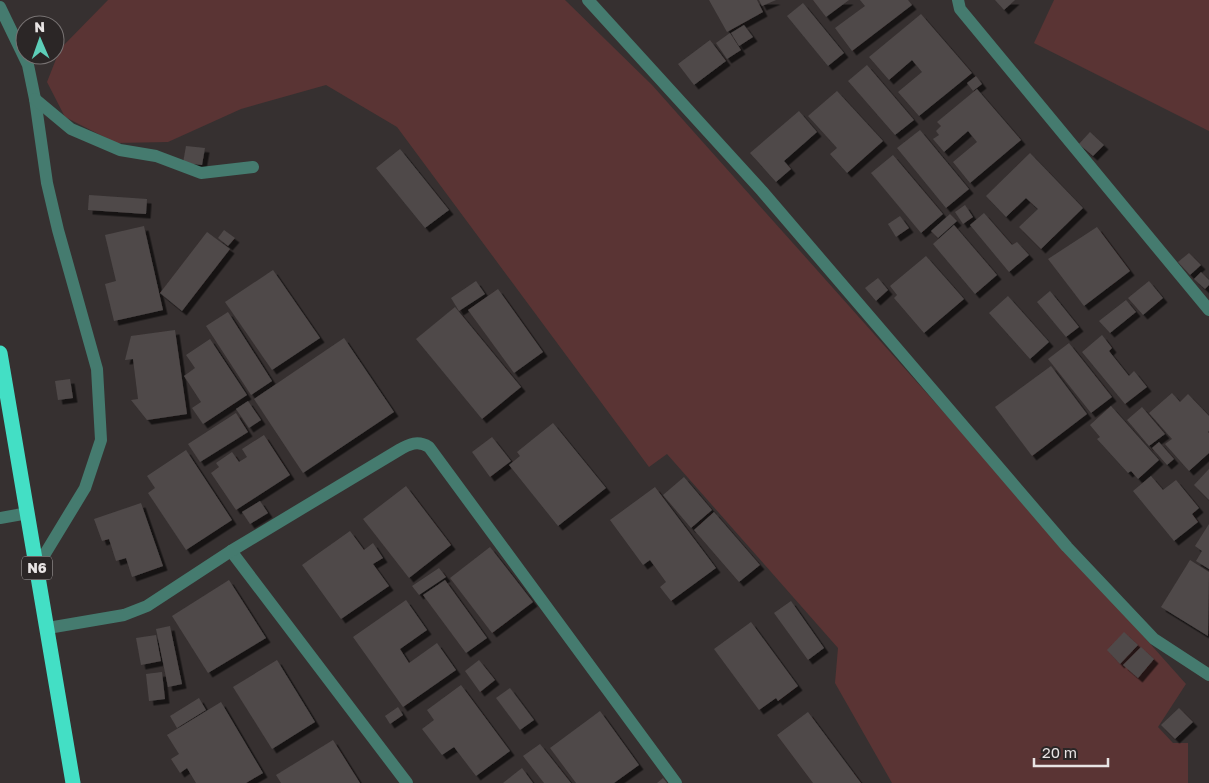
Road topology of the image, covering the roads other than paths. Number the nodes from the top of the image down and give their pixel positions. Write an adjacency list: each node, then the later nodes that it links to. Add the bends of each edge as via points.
1 (588, 0): 13 (street, via 762,191 1067,547 1154,639)
2 (958, 0): 6 (street, via 960,9)
3 (0, 7): 4 (street, via 28,65)
4 (35, 99): 5 (street, via 71,129 120,150 156,156 201,173); 11 (street, via 47,183 58,230 98,368 101,440 84,488)
5 (253, 167)
6 (1209, 310)
7 (0, 352): 8 (highway, N6)
8 (28, 513): 9 (street); 11 (highway, N6)
9 (0, 518)
10 (231, 551): 12 (street, via 136,611); 15 (street); 16 (street, via 407,445 417,443 429,447)
11 (37, 567): 12 (highway, N6)
12 (48, 628): 14 (highway, N6)
13 (1209, 675)
14 (73, 783)
15 (406, 783)
16 (676, 783)

